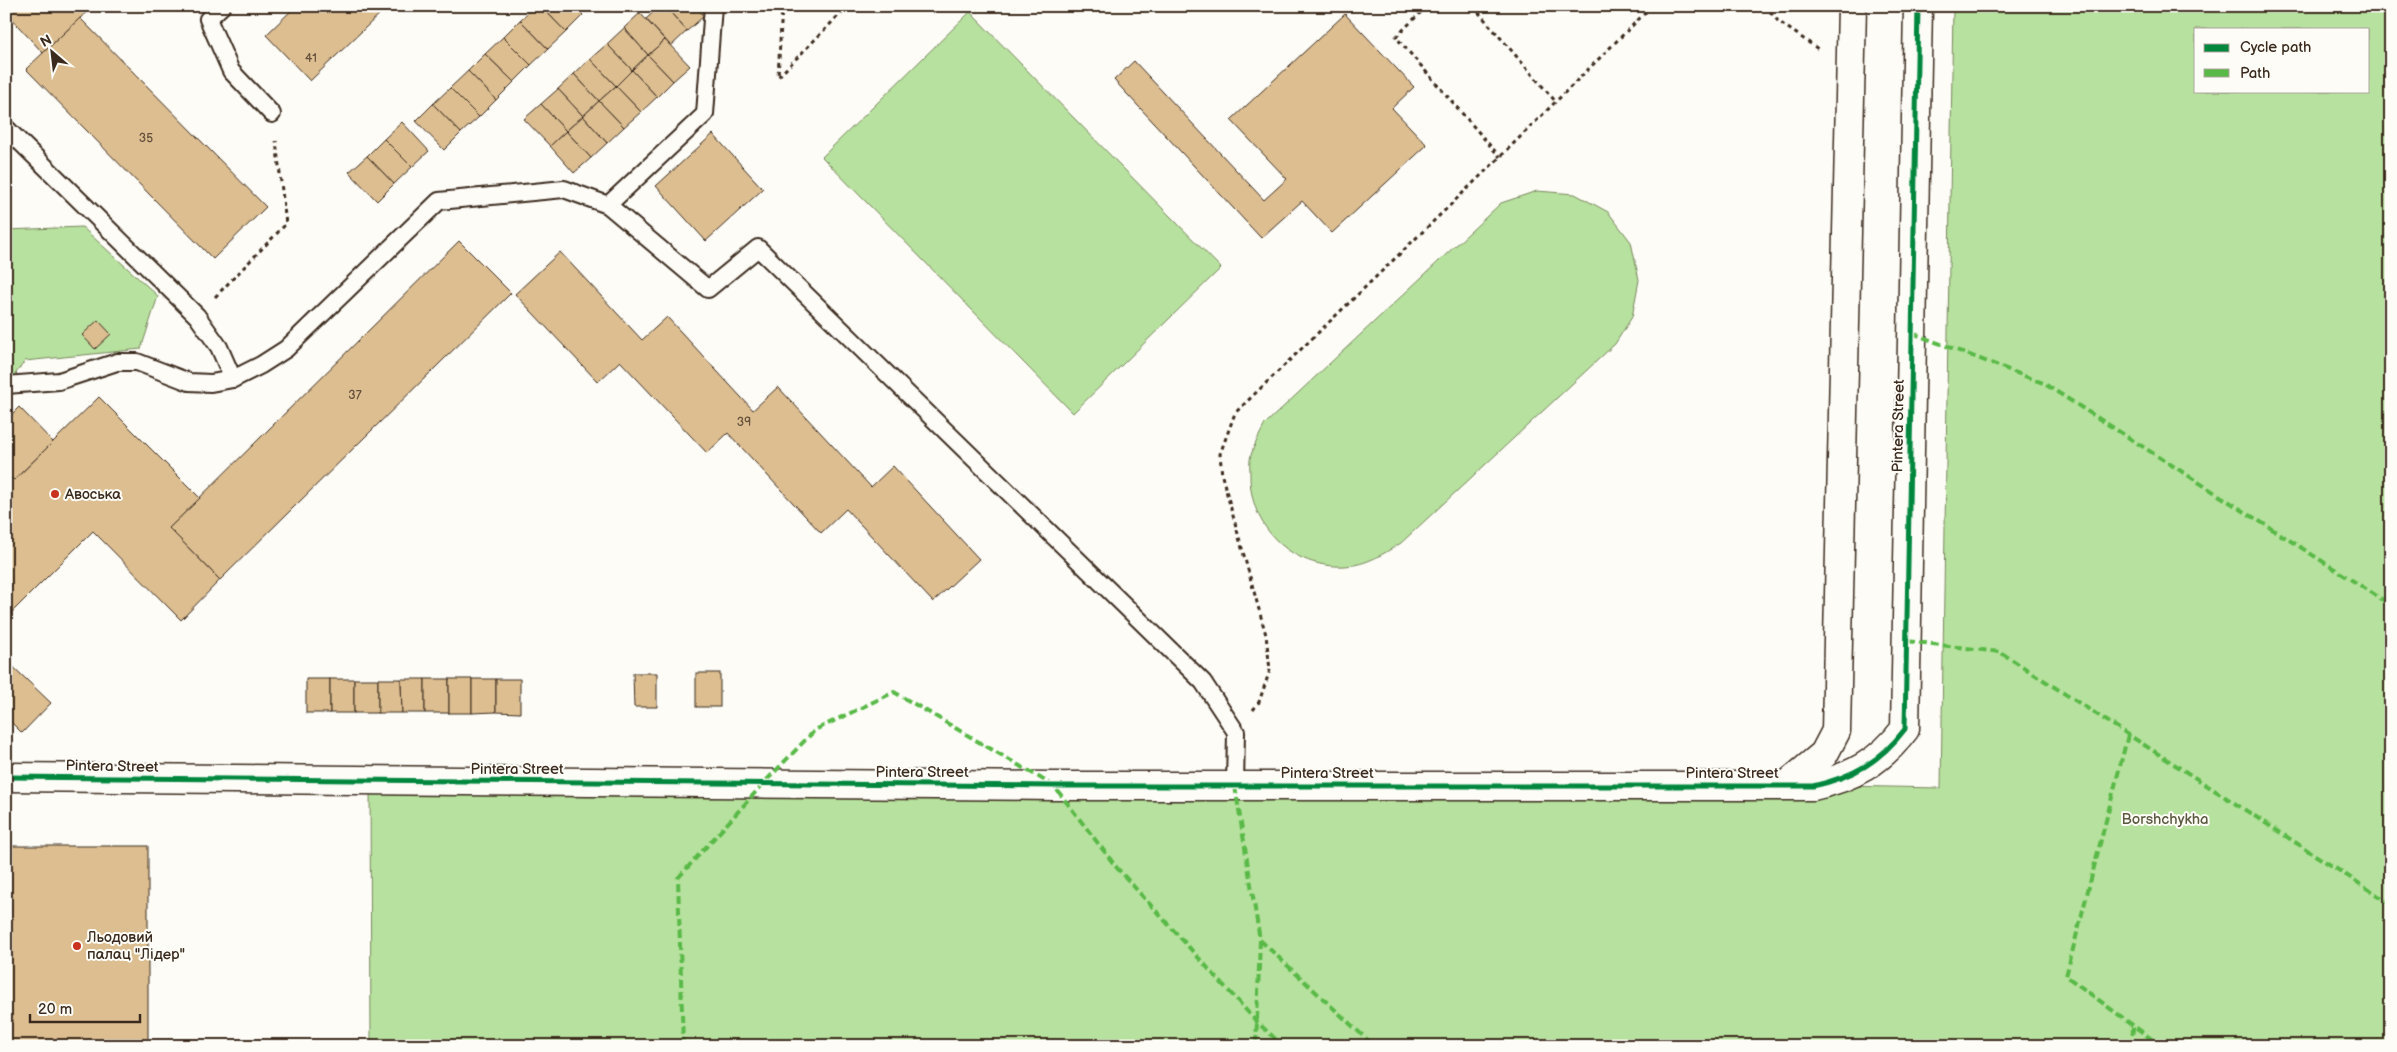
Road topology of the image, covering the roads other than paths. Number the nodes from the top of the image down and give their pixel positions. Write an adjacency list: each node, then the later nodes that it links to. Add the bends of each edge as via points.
1 (222, 6): 5 (lane, via 208,19 230,71)
2 (713, 6): 7 (lane, via 705,114)
3 (1852, 6): 11 (street, Pintera Street, via 1836,731 1824,754)
4 (1918, 6): 11 (street, Pintera Street, via 1905,729 1891,748 1842,779 1813,786)
5 (272, 114)
6 (6, 128): 8 (lane, via 197,316 219,347)
7 (608, 205): 8 (lane, via 564,189 439,201 286,349); 12 (lane, via 708,289 758,248 1203,682 1236,732)
8 (233, 379): 9 (lane, via 189,382 137,362 117,362 58,381)
9 (6, 385)
10 (6, 777): 12 (street, Pintera Street)
11 (1786, 785): 12 (street, Pintera Street)
12 (1235, 786)

